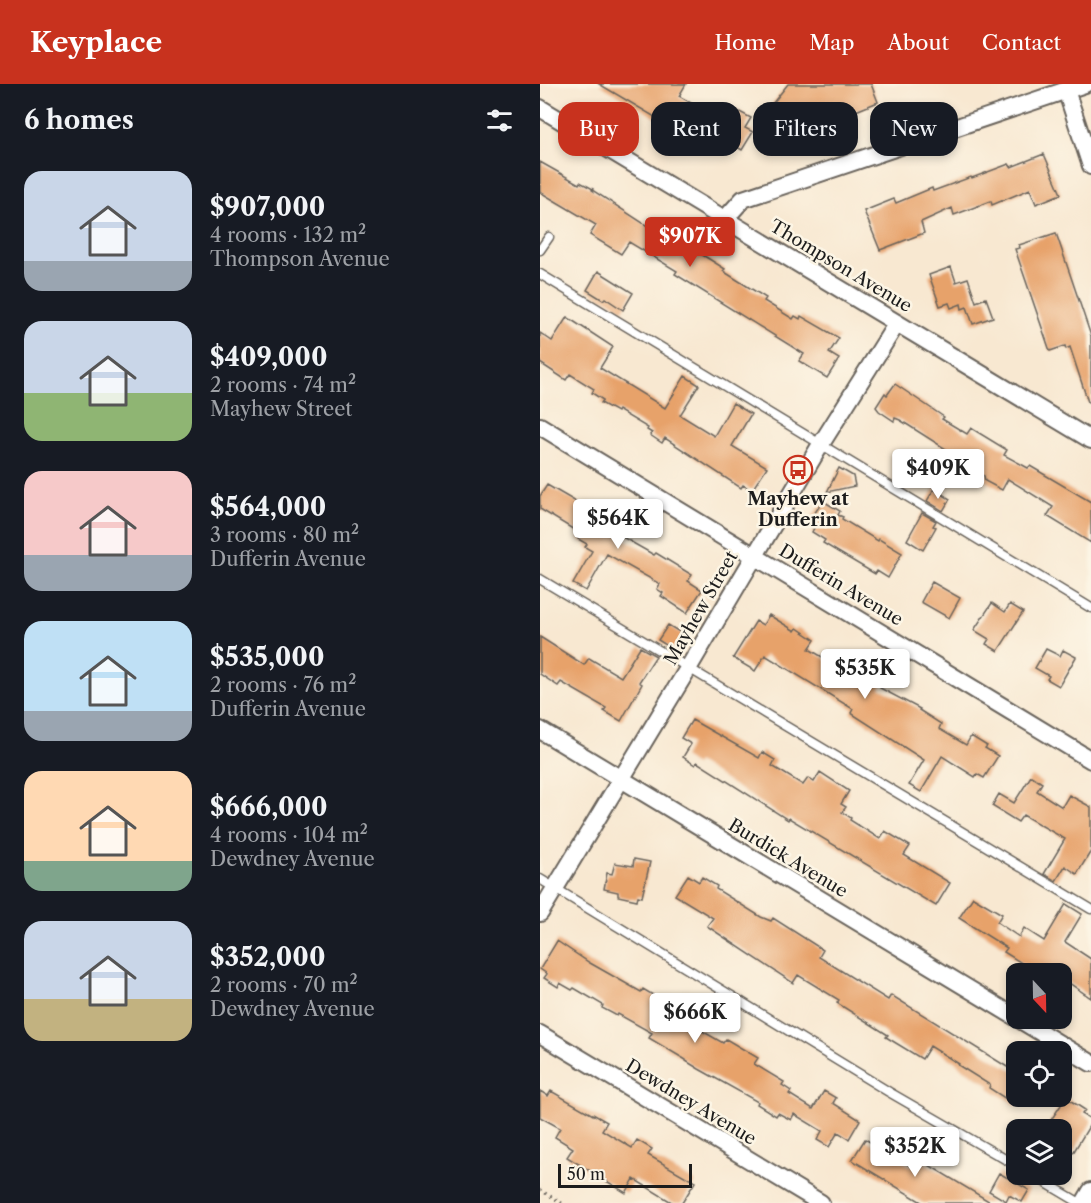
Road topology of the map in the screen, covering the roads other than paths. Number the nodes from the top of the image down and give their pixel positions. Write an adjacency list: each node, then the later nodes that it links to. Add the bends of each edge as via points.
1 (1085, 84): 2 (street)
2 (1066, 90): 4 (street); 5 (street, via 742,199)
3 (540, 108): 5 (street, Thompson Avenue)
4 (1091, 166)
5 (725, 219): 9 (street, Thompson Avenue)
6 (549, 237): 7 (lane)
7 (540, 250)
8 (540, 274): 12 (lane)
9 (897, 323): 11 (street, Thompson Avenue); 12 (street, Mayhew Street)
10 (540, 426): 13 (street, Dufferin Avenue)
11 (1091, 440)
12 (821, 444): 13 (street, Mayhew Street); 15 (lane)
13 (755, 555): 16 (street, Mayhew Street); 18 (street, Dufferin Avenue)
14 (540, 579): 16 (lane)
15 (1091, 608)
16 (689, 667): 19 (street, Mayhew Street); 22 (lane)
17 (540, 730): 19 (street, Burdick Avenue)
18 (1091, 759)
19 (620, 779): 21 (street, Mayhew Street); 24 (street, Burdick Avenue)
20 (540, 879): 21 (lane)
21 (555, 887): 23 (street, Mayhew Street); 28 (lane)
22 (1091, 909)
23 (540, 913)
24 (1006, 1011)
25 (1035, 1029): 27 (street, Burdick Avenue)
26 (540, 1034): 31 (street, Dewdney Avenue)
27 (1091, 1063)
28 (1006, 1161)
29 (1050, 1185): 32 (lane)
30 (1091, 1191): 33 (street)
31 (821, 1203)
32 (1080, 1203)
33 (1084, 1203)

